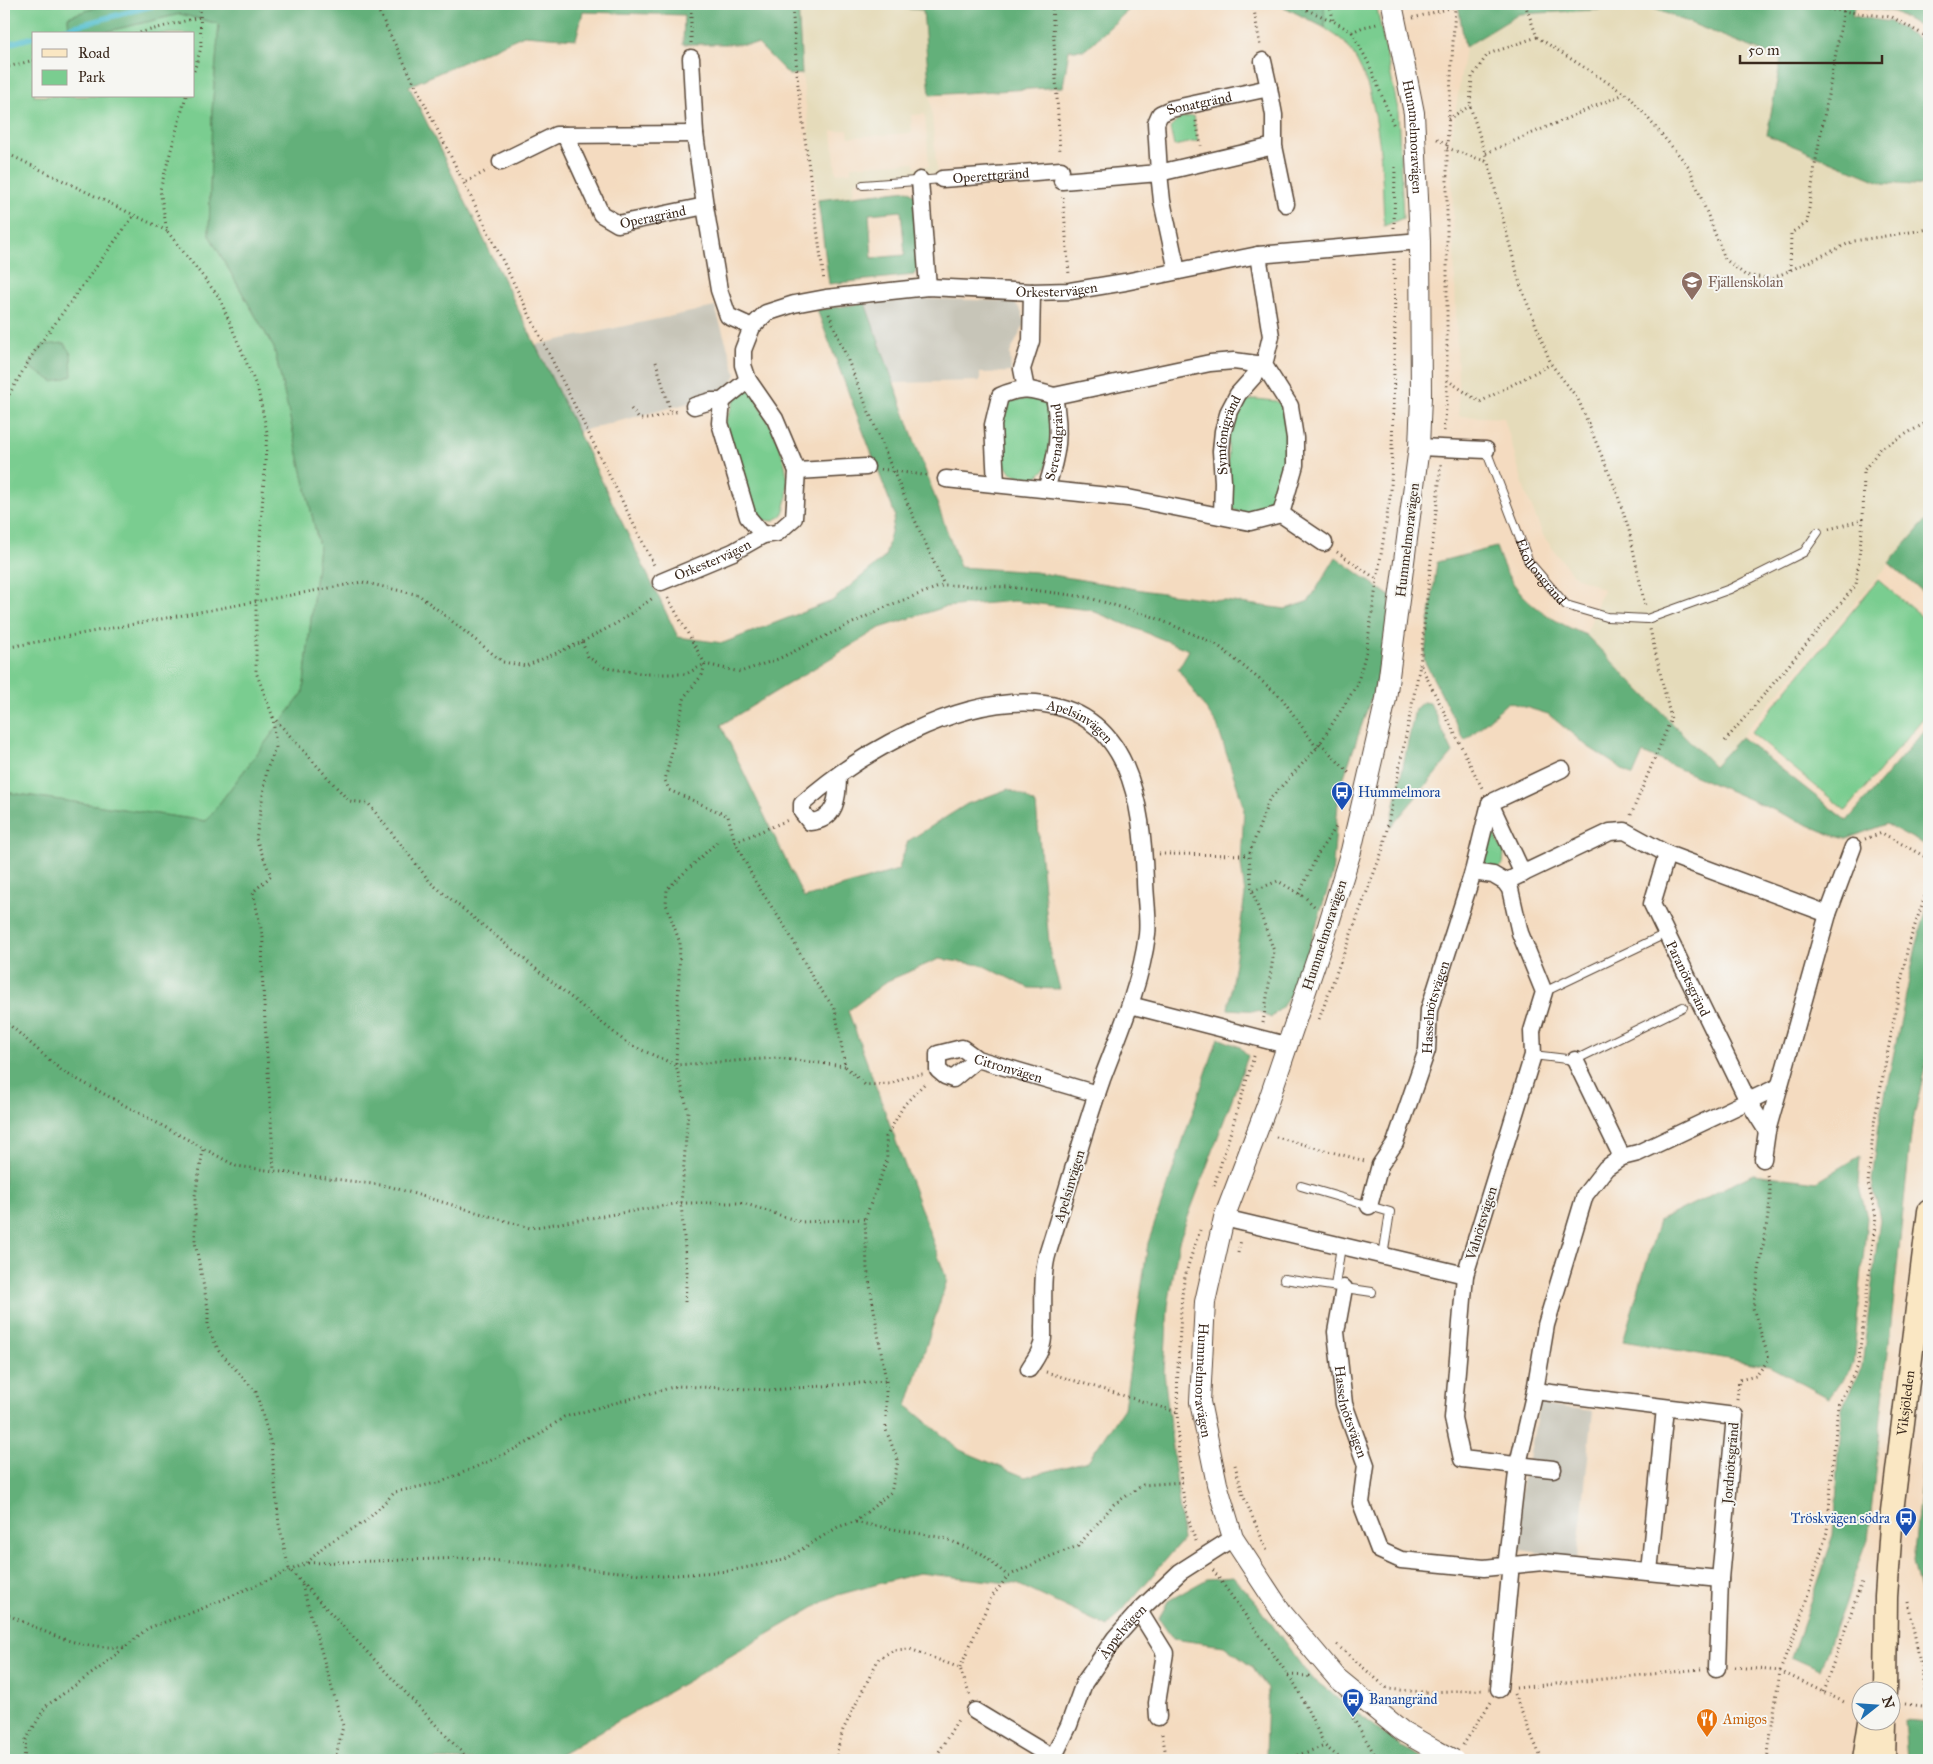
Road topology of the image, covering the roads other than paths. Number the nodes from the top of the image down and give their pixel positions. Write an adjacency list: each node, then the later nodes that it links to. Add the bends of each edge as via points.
1 (1392, 4): 15 (street, Hummelmoravägen, bridge, via 1414,113)
2 (691, 58): 5 (street, Operagränd)
3 (1262, 60): 4 (street)
4 (1269, 88): 7 (street, via 1274,115); 9 (street, Sonatgränd, via 1171,108 1160,114 1156,123)
5 (695, 134): 6 (street); 14 (street, Operagränd)
6 (565, 135): 8 (street, via 556,135); 14 (street, Operagränd, via 601,214 618,224)
7 (1274, 146): 9 (street); 13 (street)
8 (501, 162)
9 (1160, 172): 10 (street, Operettgränd); 17 (street, Sonatgränd, via 1162,201)
10 (942, 179): 11 (lane, Operettgränd)
11 (920, 180): 12 (lane, Operettgränd); 18 (street)
12 (863, 185)
13 (1286, 204)
14 (705, 206): 20 (street, Operagränd, via 719,290 728,316)
15 (1420, 241): 16 (street, Orkestervägen); 27 (street, Hummelmoravägen)
16 (1258, 255): 17 (street, Orkestervägen); 21 (street, Symfonigränd, via 1271,336)
17 (1177, 271): 19 (street, Orkestervägen, via 1070,291)
18 (928, 288): 19 (street, Orkestervägen); 20 (street, Orkestervägen, via 864,293 794,304 766,314)
19 (1032, 292): 23 (street, via 1031,341 1022,369)
20 (752, 326): 22 (street, Orkestervägen, via 743,350)
21 (1264, 365): 24 (street, Serenadgränd, via 1234,361 1210,363); 34 (street, via 1290,406 1295,438 1295,465); 35 (street, Symfonigränd, via 1238,394 1223,431)
22 (748, 380): 25 (street); 30 (street, Orkestervägen, via 775,419)
23 (1026, 389): 24 (street, Serenadgränd); 32 (street, Serenadgränd, via 1015,389 1000,396 994,425)
24 (1054, 396): 33 (street, Serenadgränd, via 1058,453)
25 (722, 402): 26 (street, via 711,401); 37 (street, Orkestervägen, via 720,423 748,517)
26 (694, 406)
27 (1419, 447): 28 (street, Ekollongränd); 53 (street, Hummelmoravägen, via 1386,699 1351,851)
28 (1486, 450): 36 (lane, Ekollongränd, via 1529,562 1566,605 1607,617 1647,619 1730,589 1804,552)
29 (866, 467): 30 (street)
30 (797, 471): 37 (street, Orkestervägen, via 794,518 777,533)
31 (946, 479): 32 (street, Serenadgränd)
32 (996, 484): 33 (street, Serenadgränd)
33 (1046, 489): 35 (street, Serenadgränd, via 1128,498 1196,513)
34 (1281, 514): 35 (street, via 1250,522); 38 (street)
35 (1222, 515)
36 (1818, 532)
37 (763, 535): 39 (street, Orkestervägen)
38 (1324, 543)
39 (662, 586)
40 (1562, 768): 42 (street)
41 (838, 776): 41 (street, Apelsinvägen, via 802,804 802,812 810,822 821,821 835,806); 51 (street, Apelsinvägen, via 888,744 954,713 986,706 1021,702 1068,710 1093,724 1125,763 1135,788 1144,854 1147,935)
42 (1490, 803): 45 (street, Hasselnötsvägen); 46 (street)
43 (1852, 847): 48 (street)
44 (1667, 854): 46 (street, via 1624,831 1610,832); 48 (street); 59 (street, Paranötsgränd, via 1652,904)
45 (1473, 872): 47 (street, via 1493,875); 64 (street, Hasselnötsvägen, via 1429,1010 1427,1050 1395,1143 1380,1165)
46 (1523, 874): 47 (street)
47 (1505, 882): 50 (street, via 1510,890 1520,933)
48 (1828, 914): 57 (street)
49 (1657, 938): 50 (lane, Paranötsgränd)
50 (1544, 992): 54 (street, Valnötsvägen, via 1532,1031)
51 (1130, 1005): 53 (street); 58 (street, Apelsinvägen)
52 (1684, 1006): 56 (lane, Paranötsgränd)
53 (1286, 1045): 66 (street, Hummelmoravägen)
54 (1533, 1055): 56 (lane); 69 (street, Valnötsvägen)
55 (977, 1059): 55 (street, Citronvägen, via 962,1048 938,1054 936,1071 953,1079); 58 (street, Citronvägen)
56 (1576, 1060): 61 (street)
57 (1780, 1086): 59 (street); 60 (street)
58 (1097, 1094): 73 (street, Apelsinvägen, via 1046,1258 1042,1346)
59 (1748, 1101): 60 (street, Paranötsgränd); 61 (street)
60 (1767, 1131): 62 (street)
61 (1622, 1158): 74 (street, via 1606,1168 1585,1195 1546,1325)
62 (1763, 1160)
63 (1300, 1186): 64 (lane)
64 (1369, 1206): 68 (lane, via 1390,1212)
65 (1929, 1210): 82 (main road, Viksjöleden, via 1892,1512)
66 (1224, 1218): 67 (street); 78 (street, Hummelmoravägen, via 1205,1302 1200,1402 1216,1484)
67 (1341, 1246): 68 (street); 71 (lane, Hasselnötsvägen)
68 (1383, 1256): 69 (street)
69 (1465, 1275): 76 (street, Valnötsvägen, via 1453,1418 1462,1459)
70 (1284, 1278): 71 (lane)
71 (1339, 1287): 72 (lane); 79 (street, Hasselnötsvägen, via 1336,1332 1344,1404 1366,1465 1361,1503 1379,1550 1401,1560 1484,1568)
72 (1372, 1292)
73 (1029, 1369)
74 (1535, 1391): 75 (street, Jordnötsgränd); 76 (street)
75 (1665, 1408): 80 (street); 81 (street, Jordnötsgränd, via 1735,1416)
76 (1518, 1464): 77 (street); 79 (street)
77 (1553, 1469)
78 (1233, 1538): 83 (street, Äppelvägen, via 1180,1572); 92 (street, Hummelmoravägen, via 1283,1614 1337,1678 1402,1731)
79 (1508, 1566): 80 (street, via 1543,1562); 87 (street)
80 (1649, 1572): 81 (street)
81 (1720, 1579): 84 (street, Jordnötsgränd)
82 (1897, 1599): 85 (main road, Viksjöleden); 86 (main road, Viksjöleden)
83 (1140, 1610): 89 (street, via 1165,1653 1157,1703); 93 (street, Äppelvägen, via 1115,1638 1084,1683)
84 (1716, 1668)
85 (1876, 1682)
86 (1886, 1682)
87 (1506, 1689)
88 (975, 1711): 93 (street)
89 (1158, 1717)
90 (1868, 1732): 94 (main road)
91 (1885, 1732): 95 (main road)
92 (1451, 1753)
93 (1053, 1759)
94 (1864, 1760)
95 (1884, 1760)

